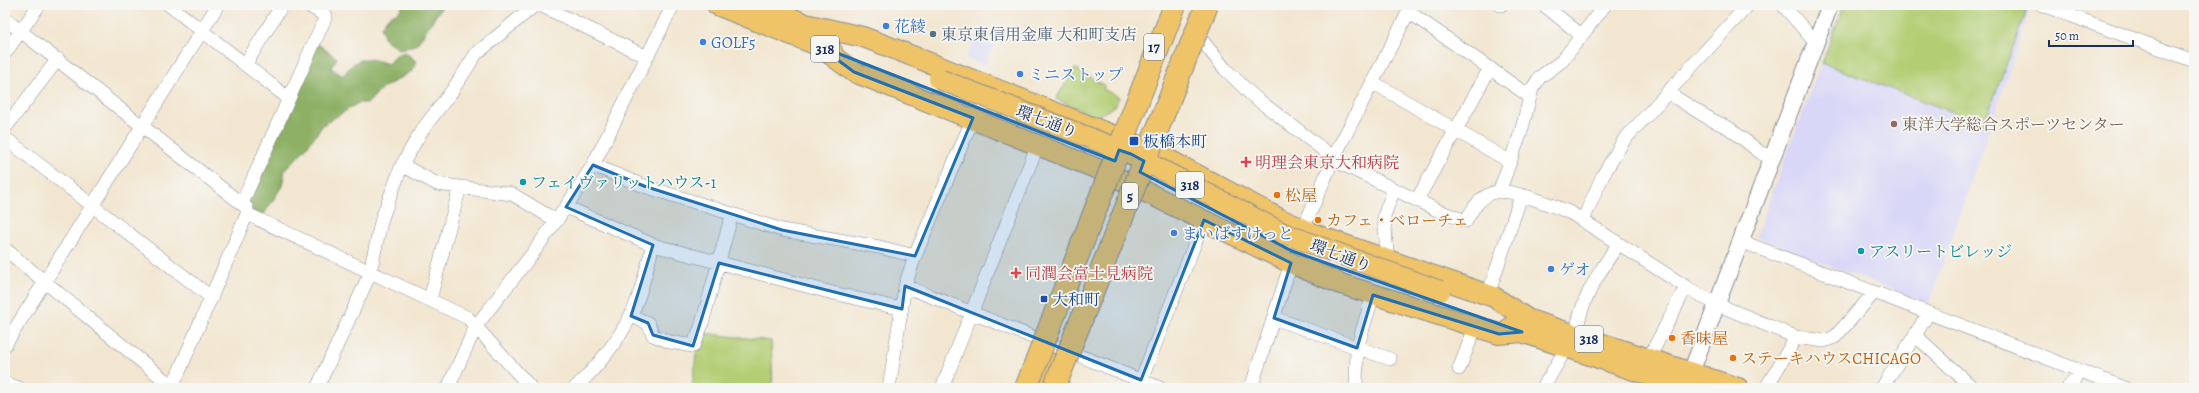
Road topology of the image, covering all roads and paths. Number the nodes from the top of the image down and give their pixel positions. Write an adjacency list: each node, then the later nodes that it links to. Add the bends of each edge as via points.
1 (39, 5): 24 (street)
2 (169, 5): 25 (street)
3 (218, 5): 25 (street)
4 (282, 5): 34 (street)
5 (308, 5): 41 (street, via 326,16 292,96)
6 (535, 5): 53 (street, via 476,54 452,91 425,125)
7 (540, 5): 31 (street)
8 (673, 5): 31 (street)
9 (717, 5): 29 (main road, 環七通り / 318)
10 (759, 5): 23 (main road, 環七通り / 318)
11 (1170, 5): 38 (highway, 17, via 1143,76)
12 (1175, 5): 114 (highway, 5, bridge)
13 (1196, 5): 42 (highway)
14 (1207, 5): 116 (highway, 5, bridge)
15 (1605, 5): 26 (street)
16 (1748, 5): 39 (street)
17 (1783, 5): 28 (street)
18 (1830, 5): 28 (street)
19 (2042, 5): 33 (street)
20 (1547, 6): 26 (street)
21 (1410, 9): 35 (street); 36 (street)
22 (5, 19): 24 (street)
23 (805, 24): 37 (main road, 環七通り / 318); 66 (main road, via 863,37 1146,149)
24 (21, 31): 30 (street); 32 (street)
25 (202, 31): 34 (street); 44 (street)
26 (1581, 35): 40 (street, via 1562,61 1540,77)
27 (1200, 38): 49 (street, via 1225,69 1253,96)
28 (1815, 42): 50 (street)
29 (819, 46): 37 (main road, 環七通り / 318); 43 (main road, via 854,72)
30 (5, 53)
31 (647, 57): 52 (street)
32 (58, 59): 44 (street); 45 (street)
33 (2194, 61)
34 (245, 65): 41 (street)
35 (1490, 68): 40 (street); 46 (street)
36 (1372, 82): 46 (street); 49 (street)
37 (937, 84): 91 (main road, 環七通り / 318, bridge, via 1135,170 1292,251)
38 (1135, 88)
39 (1668, 93): 50 (street, via 1729,128 1761,153); 64 (street, via 1624,140 1603,175)
40 (1529, 96): 51 (street, via 1521,132)
41 (288, 98): 61 (street)
42 (1175, 100)
43 (973, 118): 48 (main road); 71 (street)
44 (142, 125): 59 (street); 61 (street)
45 (5, 128)
46 (1456, 129): 51 (street); 58 (street)
47 (5, 138): 59 (street)
48 (1038, 144): 63 (main road, via 1104,171); 86 (street)
49 (1334, 157): 55 (street, via 1342,164); 66 (street)
50 (1772, 158): 67 (street)
51 (1509, 161): 56 (street)
52 (593, 165): 60 (street); 62 (street, via 644,186)
53 (402, 166): 54 (street, via 438,184); 75 (street, via 382,218)
54 (460, 187): 65 (street, via 512,194); 83 (street)
55 (1394, 189): 58 (street); 72 (street, via 1384,216 1387,253)
56 (1499, 192): 57 (street); 58 (street, via 1481,200 1466,221)
57 (1520, 196): 64 (street, via 1559,208); 81 (street)
58 (1417, 200)
59 (93, 205): 76 (street); 82 (street)
60 (566, 207): 65 (street); 69 (street)
61 (244, 209): 75 (street); 82 (street)
62 (732, 214): 71 (street, via 782,230); 73 (street)
63 (1204, 220): 74 (main road); 105 (street)
64 (1583, 220): 68 (street)
65 (557, 221): 90 (street)
66 (1303, 229): 72 (main road)
67 (1740, 241): 79 (street); 84 (street)
68 (1618, 244): 78 (street); 95 (street, via 1590,288)
69 (654, 245): 73 (street); 88 (street)
70 (5, 249): 76 (street)
71 (915, 256): 77 (street)
72 (1384, 259): 81 (main road)
73 (719, 263): 85 (street); 88 (street, via 693,346 670,342 653,335 648,323)
74 (1291, 263): 80 (main road); 89 (street)
75 (370, 272): 83 (street); 108 (street)
76 (44, 282): 96 (street); 107 (street)
77 (905, 286): 85 (street); 86 (street)
78 (1686, 287): 84 (street); 98 (street)
79 (1874, 293): 87 (street); 94 (street, via 1835,337 1824,342)
80 (1374, 295): 92 (main road); 97 (street)
81 (1488, 295): 91 (main road)
82 (212, 298): 107 (street)
83 (430, 299): 90 (street, via 468,318)
84 (1716, 304): 94 (street); 104 (street)
85 (902, 309): 112 (street)
86 (972, 312): 105 (street); 113 (street)
87 (1928, 314): 93 (street); 102 (street)
88 (630, 316): 111 (street, via 605,355)
89 (1274, 318): 97 (street); 118 (street)
90 (476, 326): 109 (street); 110 (street)
91 (1526, 326): 92 (main road, via 1499,334); 95 (main road, 環七通り / 318)
92 (1475, 328): 101 (street)
93 (1914, 335): 123 (street); 124 (street)
94 (1796, 337): 122 (street)
95 (1571, 341): 98 (main road, 環七通り / 318); 104 (main road, 環七通り / 318); 120 (street)
96 (5, 345)
97 (1357, 348): 99 (street); 119 (street)
98 (1649, 358): 104 (main road, 環七通り / 318)
99 (1390, 359)
100 (1050, 364): 115 (highway)
101 (1459, 369)
102 (2082, 372): 125 (street); 126 (street); 127 (street)
103 (5, 383): 106 (street)
104 (1687, 383): 121 (main road, 環七通り / 318)
105 (1140, 384): 117 (street)
106 (19, 388)
107 (173, 388)
108 (317, 388)
109 (448, 388)
110 (531, 388)
111 (575, 388)
112 (888, 388)
113 (942, 388)
114 (1026, 388)
115 (1039, 388)
116 (1054, 388)
117 (1160, 388)
118 (1251, 388)
119 (1356, 388)
120 (1543, 388)
121 (1738, 388)
122 (1766, 388)
123 (1882, 388)
124 (1973, 388)
125 (2068, 388)
126 (2091, 388)
127 (2125, 388)

